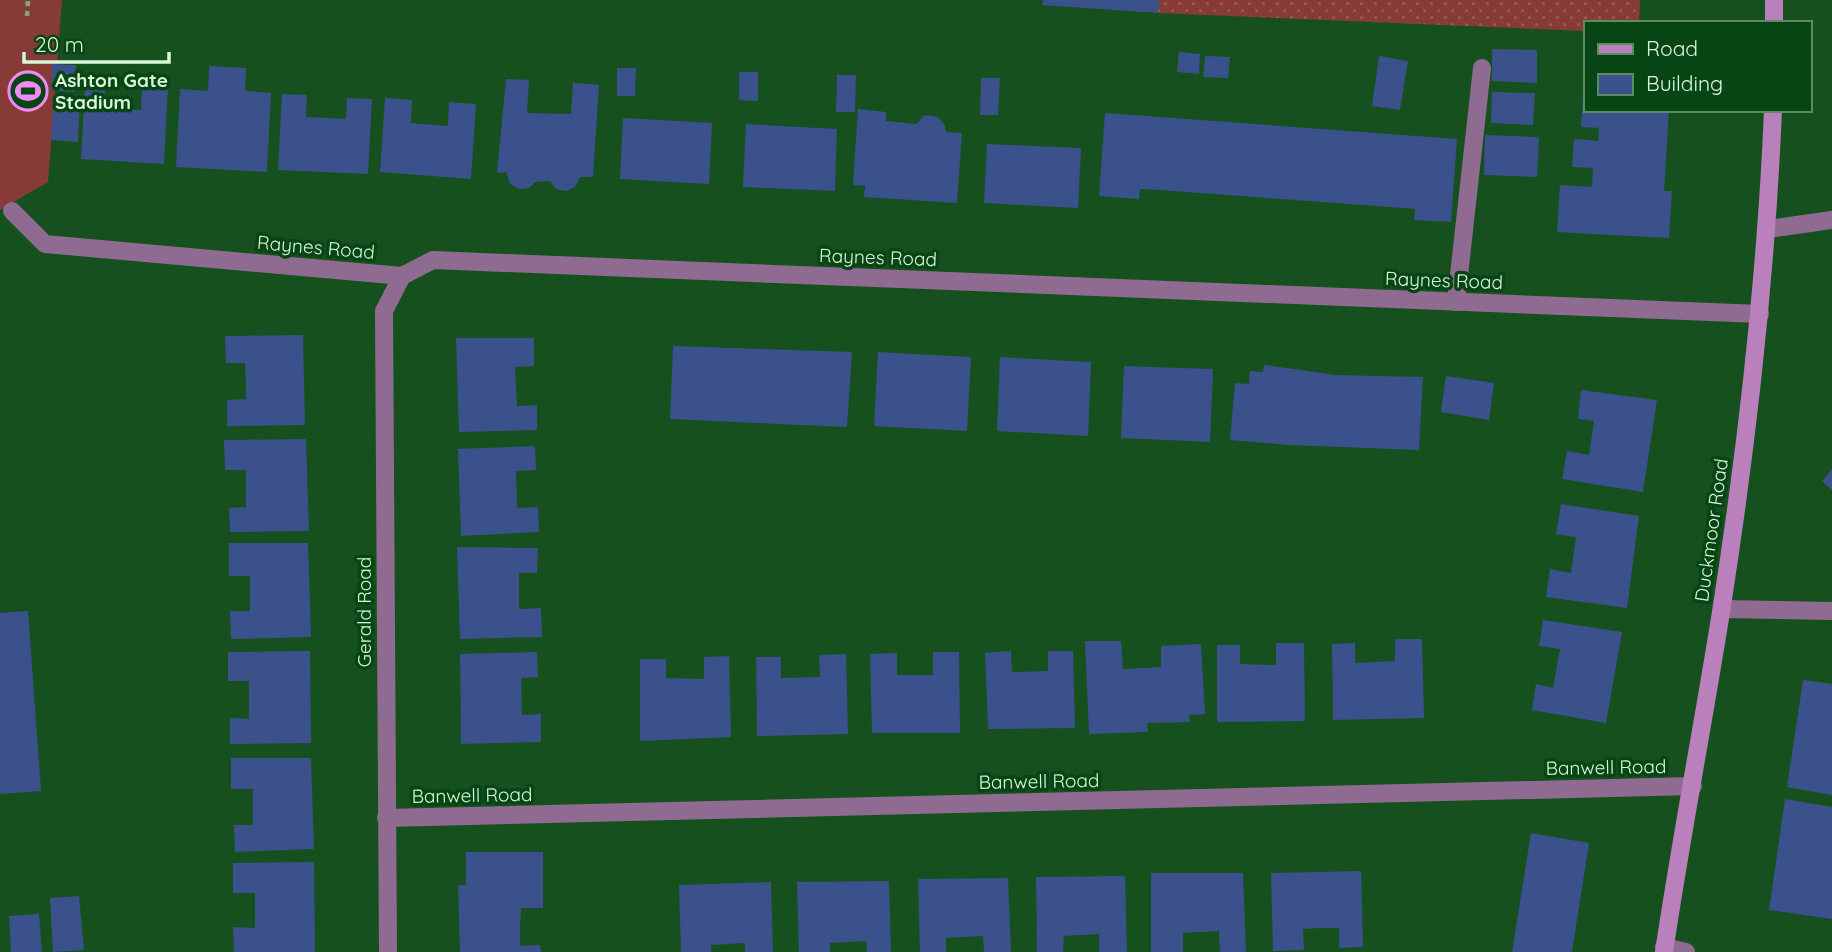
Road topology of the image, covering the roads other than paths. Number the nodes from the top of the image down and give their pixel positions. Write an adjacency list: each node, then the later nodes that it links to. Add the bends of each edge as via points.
1 (1774, 0): 2 (street)
2 (1774, 21)
3 (1482, 68): 9 (street)
4 (1773, 112): 7 (street, Duckmoor Road)
5 (12, 211): 8 (street, Raynes Road, via 45,244)
6 (1832, 220): 7 (street)
7 (1768, 229): 10 (street, Duckmoor Road)
8 (402, 276): 9 (street, Raynes Road, via 433,260); 14 (street, Gerald Road, via 384,311)
9 (1456, 302): 10 (street, Raynes Road)
10 (1760, 314): 11 (street, Duckmoor Road)
11 (1722, 609): 12 (street); 13 (street, Duckmoor Road)
12 (1832, 611)
13 (1693, 786): 14 (street, Banwell Road); 15 (street, Duckmoor Road)
14 (386, 818): 16 (street, Gerald Road)
15 (1664, 950): 17 (street)
16 (388, 952)
17 (1686, 952)

